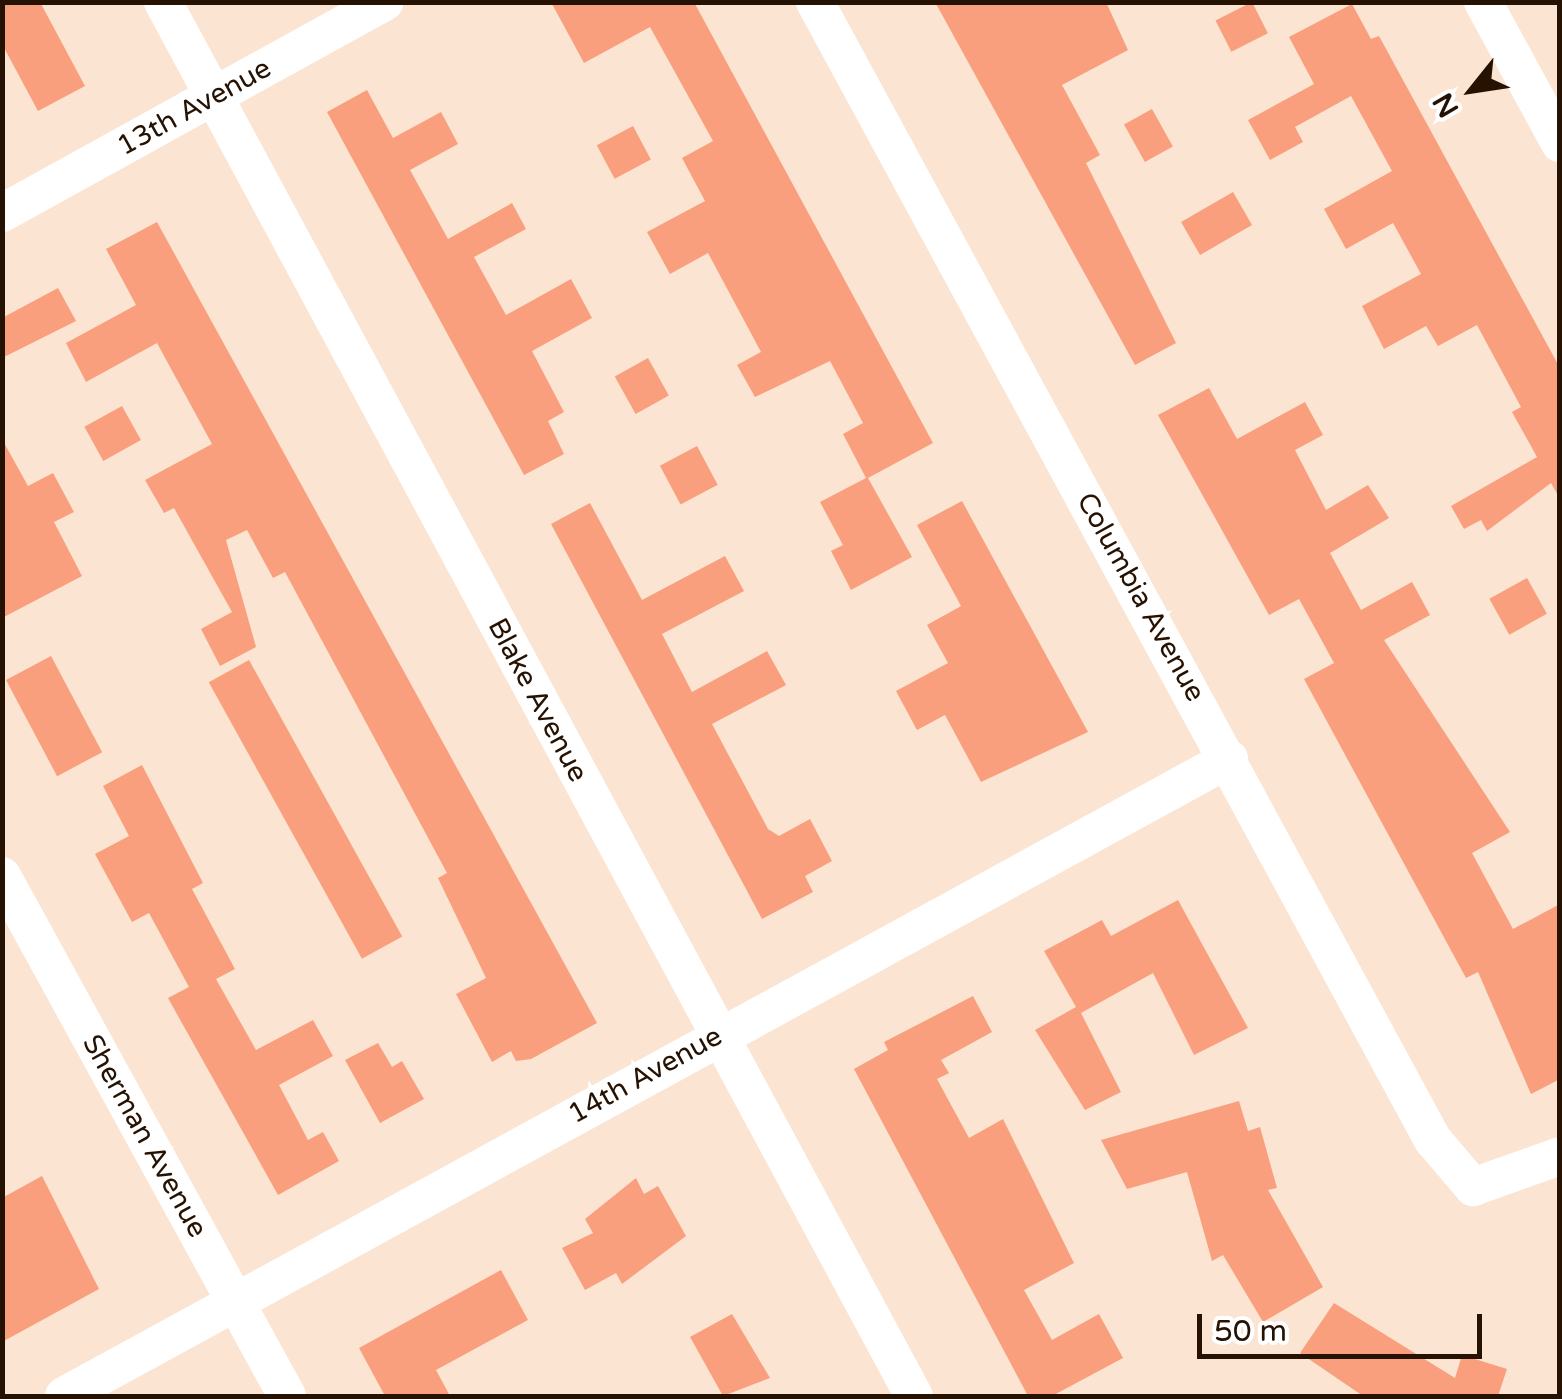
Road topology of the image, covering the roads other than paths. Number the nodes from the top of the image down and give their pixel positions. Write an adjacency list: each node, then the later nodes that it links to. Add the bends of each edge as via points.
1 (163, 2): 5 (street, Blake Avenue)
2 (386, 2): 5 (street, 13th Avenue)
3 (814, 2): 8 (street, Columbia Avenue)
4 (1483, 2): 6 (street)
5 (214, 96): 7 (street, 13th Avenue); 10 (street, Blake Avenue)
6 (1560, 143)
7 (2, 213)
8 (1229, 759): 10 (street, 14th Avenue); 11 (street, Columbia Avenue, via 1433,1140 1473,1187)
9 (2, 876): 12 (street, Sherman Avenue)
10 (718, 1036): 12 (street, 14th Avenue); 15 (street, Blake Avenue)
11 (1560, 1156)
12 (235, 1300): 13 (street, 14th Avenue); 14 (street, Sherman Avenue)
13 (64, 1396)
14 (287, 1396)
15 (914, 1396)

